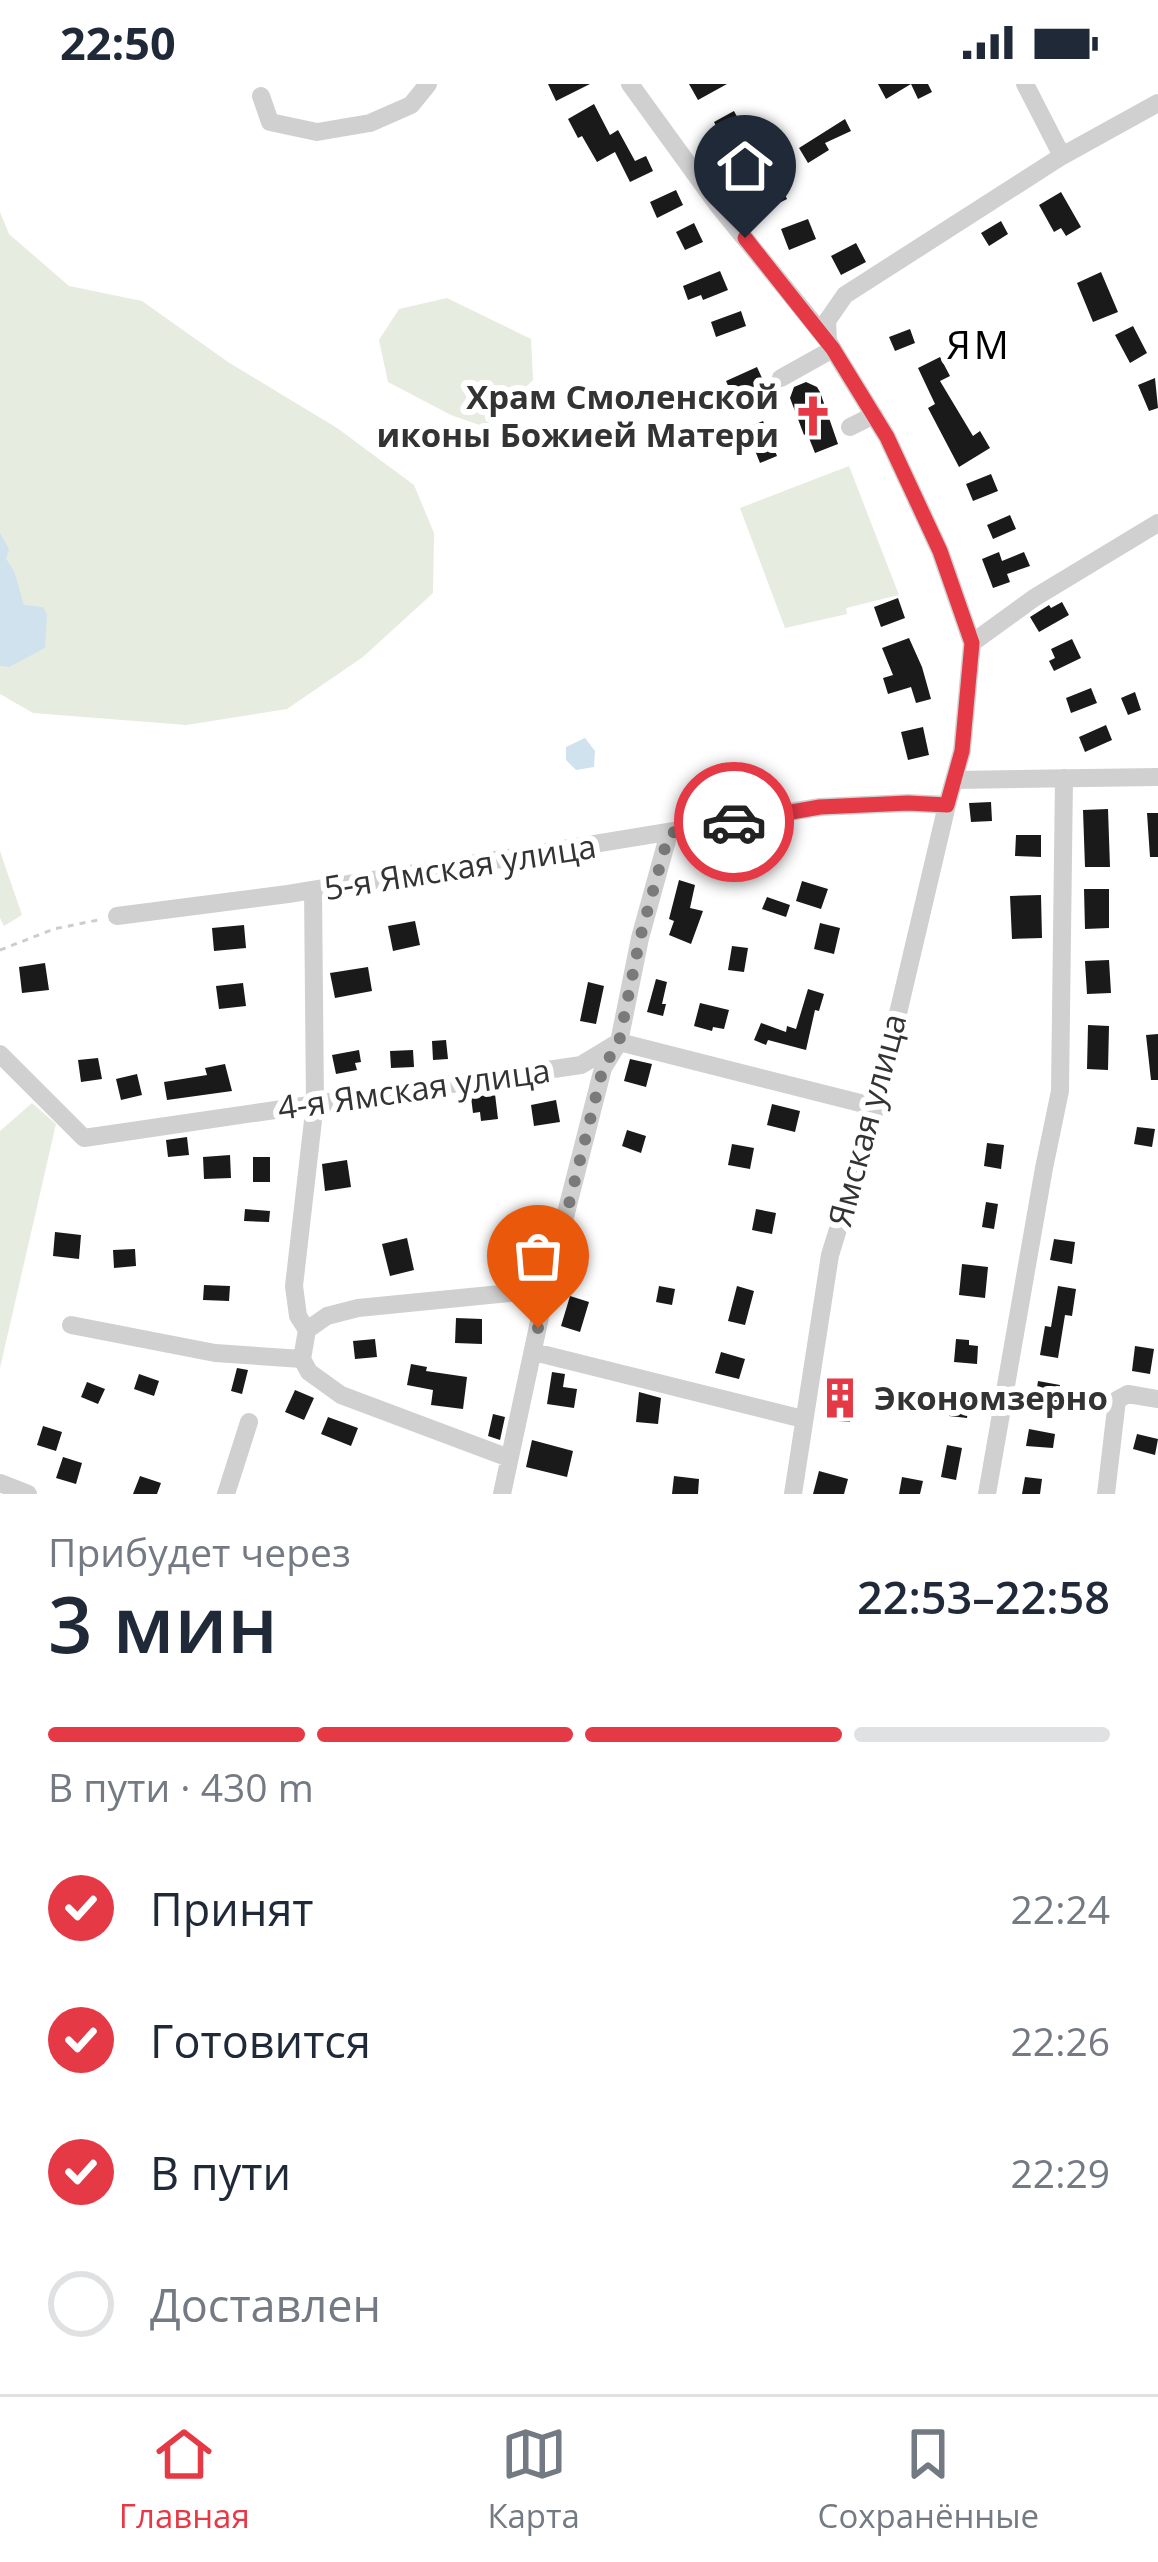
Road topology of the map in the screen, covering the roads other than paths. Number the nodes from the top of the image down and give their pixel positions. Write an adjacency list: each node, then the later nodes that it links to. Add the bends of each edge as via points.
1 (428, 84): 4 (street, via 411,105 370,123 317,132 270,122)
2 (630, 84): 7 (street)
3 (1025, 84): 6 (street)
4 (261, 96)
5 (1158, 103): 6 (street)
6 (1062, 156): 7 (street, via 845,295 827,321)
7 (831, 345): 8 (street); 9 (street)
8 (781, 378)
9 (874, 415): 10 (street); 12 (street, via 940,551)
10 (850, 428)
11 (1158, 524): 12 (street)
12 (972, 643): 15 (street, Ямская улица)
13 (1158, 777): 14 (street)
14 (1064, 778): 15 (street); 38 (street, via 1060,1091)
15 (954, 779): 16 (street, Ямская улица)
16 (947, 805): 17 (street, 5-я Ямская улица, via 820,807); 23 (street, Ямская улица)
17 (669, 833): 18 (street, 5-я Ямская улица); 20 (street)
18 (313, 890): 19 (street, 5-я Ямская улица); 22 (street)
19 (117, 916)
20 (619, 1042): 22 (street, 4-я Ямская улица, via 581,1065); 23 (street); 24 (street, via 603,1068)
21 (0, 1054): 22 (street, 4-я Ямская улица, via 84,1138)
22 (315, 1103): 26 (street, via 294,1286)
23 (876, 1108): 30 (street, Ямская улица, via 830,1255)
24 (543, 1304): 26 (street, via 520,1292 358,1309); 27 (street)
25 (70, 1325): 28 (street, via 215,1353)
26 (307, 1330): 28 (street)
27 (533, 1352): 30 (street); 32 (street)
28 (302, 1359): 32 (street, via 341,1395)
29 (1158, 1400): 39 (street, via 1118,1400)
30 (803, 1419): 37 (street, Ямская улица)
31 (249, 1422): 35 (street)
32 (508, 1458): 36 (street)
33 (0, 1483): 34 (street)
34 (28, 1494)
35 (226, 1494)
36 (502, 1494)
37 (794, 1494)
38 (987, 1494)
39 (1106, 1494)

